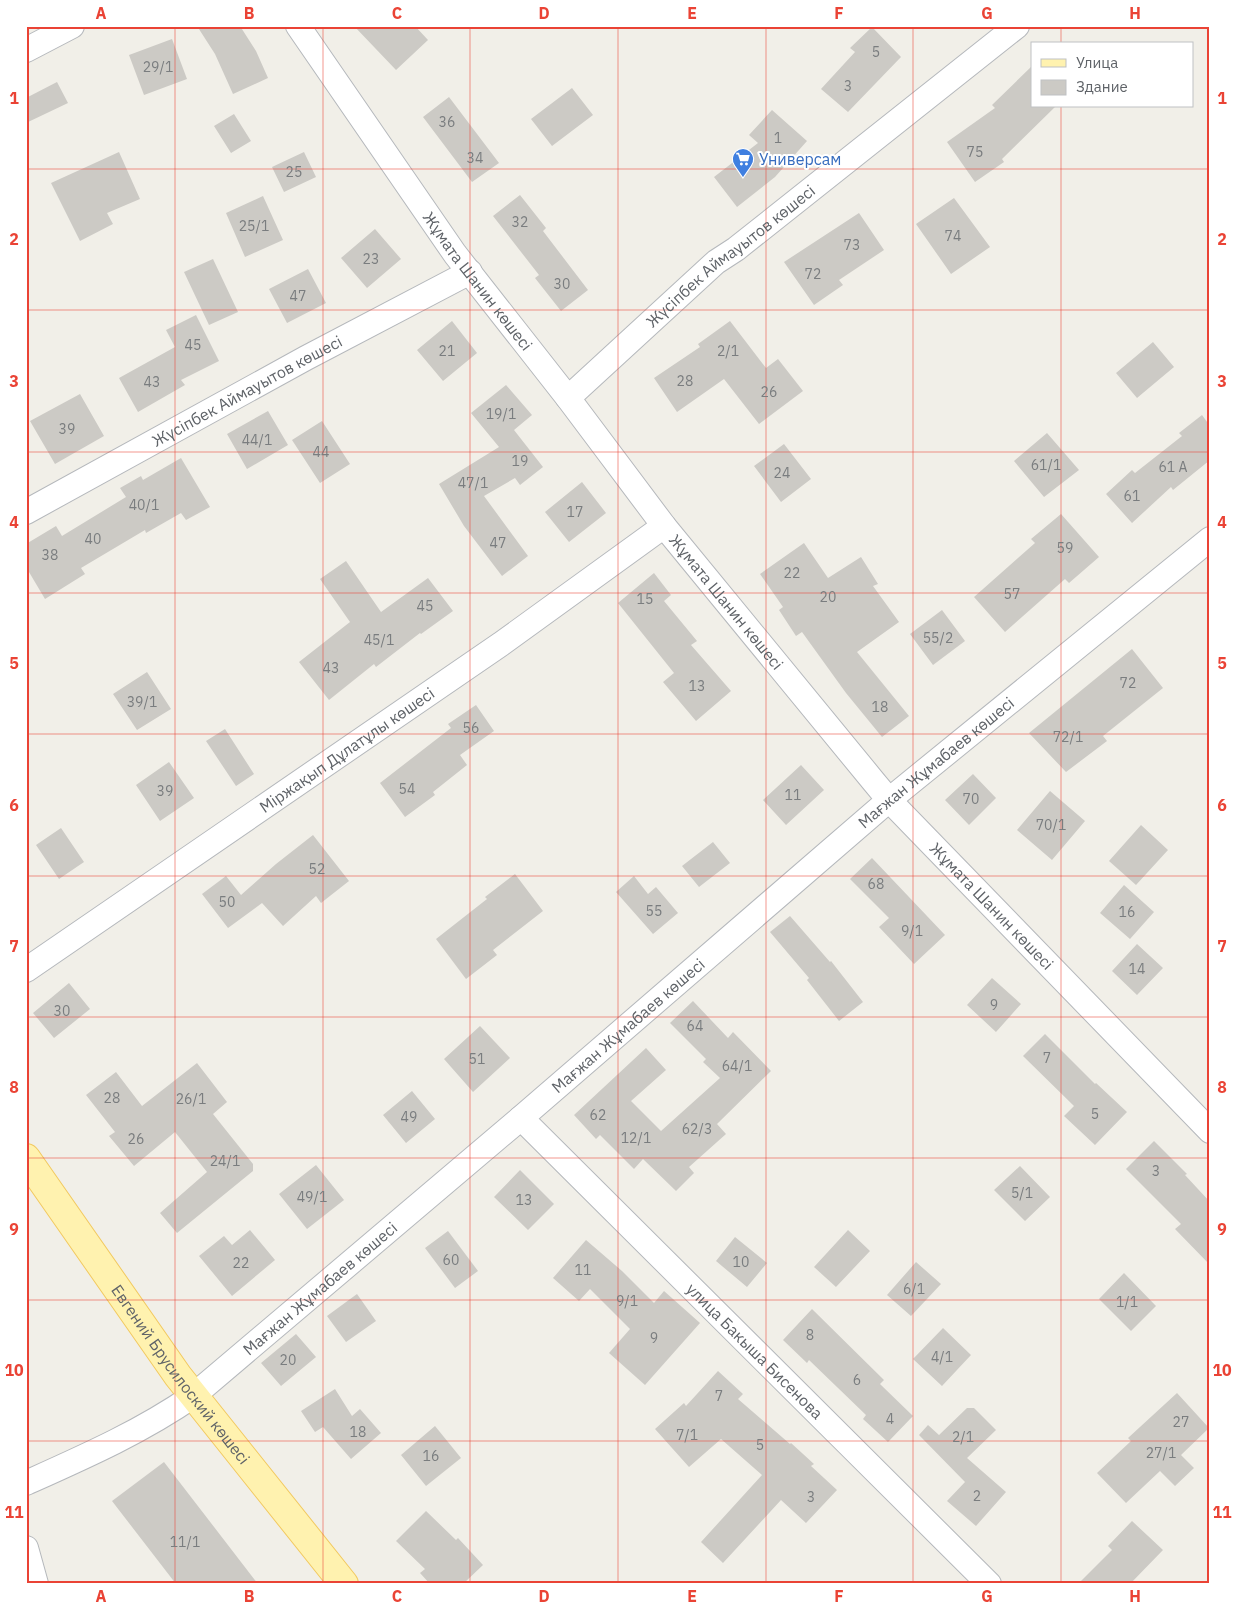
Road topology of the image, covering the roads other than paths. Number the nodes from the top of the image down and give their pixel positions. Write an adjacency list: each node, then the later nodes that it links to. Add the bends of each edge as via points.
1 (72, 26): 4 (street)
2 (298, 26): 5 (street, Жұмата Шанин көшесі)
3 (1017, 26): 6 (street, Жүсіпбек Аймауытов көшесі, via 716,262)
4 (26, 50)
5 (470, 272): 6 (street, Жұмата Шанин көшесі); 7 (street, Жүсіпбек Аймауытов көшесі)
6 (568, 398): 8 (street, Жұмата Шанин көшесі)
7 (26, 512)
8 (664, 526): 10 (street, Жұмата Шанин көшесі); 11 (street, Міржақып Дұлатұлы көшесі, via 501,644)
9 (1210, 538): 10 (street, Мағжан Жұмабаев көшесі)
10 (889, 800): 12 (street, Мағжан Жұмабаев көшесі); 13 (street, Жұмата Шанин көшесі)
11 (26, 970)
12 (521, 1118): 15 (street, Мағжан Жұмабаев көшесі); 20 (street, улица Бакыша Бисенова)
13 (1210, 1131)
14 (26, 1158): 15 (main road, Евгений Брусилоский көшесі)
15 (193, 1396): 16 (street, Мағжан Жұмабаев көшесі, via 136,1432); 19 (main road, Евгений Брусилоский көшесі)
16 (26, 1483)
17 (26, 1548): 18 (street)
18 (36, 1584)
19 (344, 1584)
20 (989, 1584)

